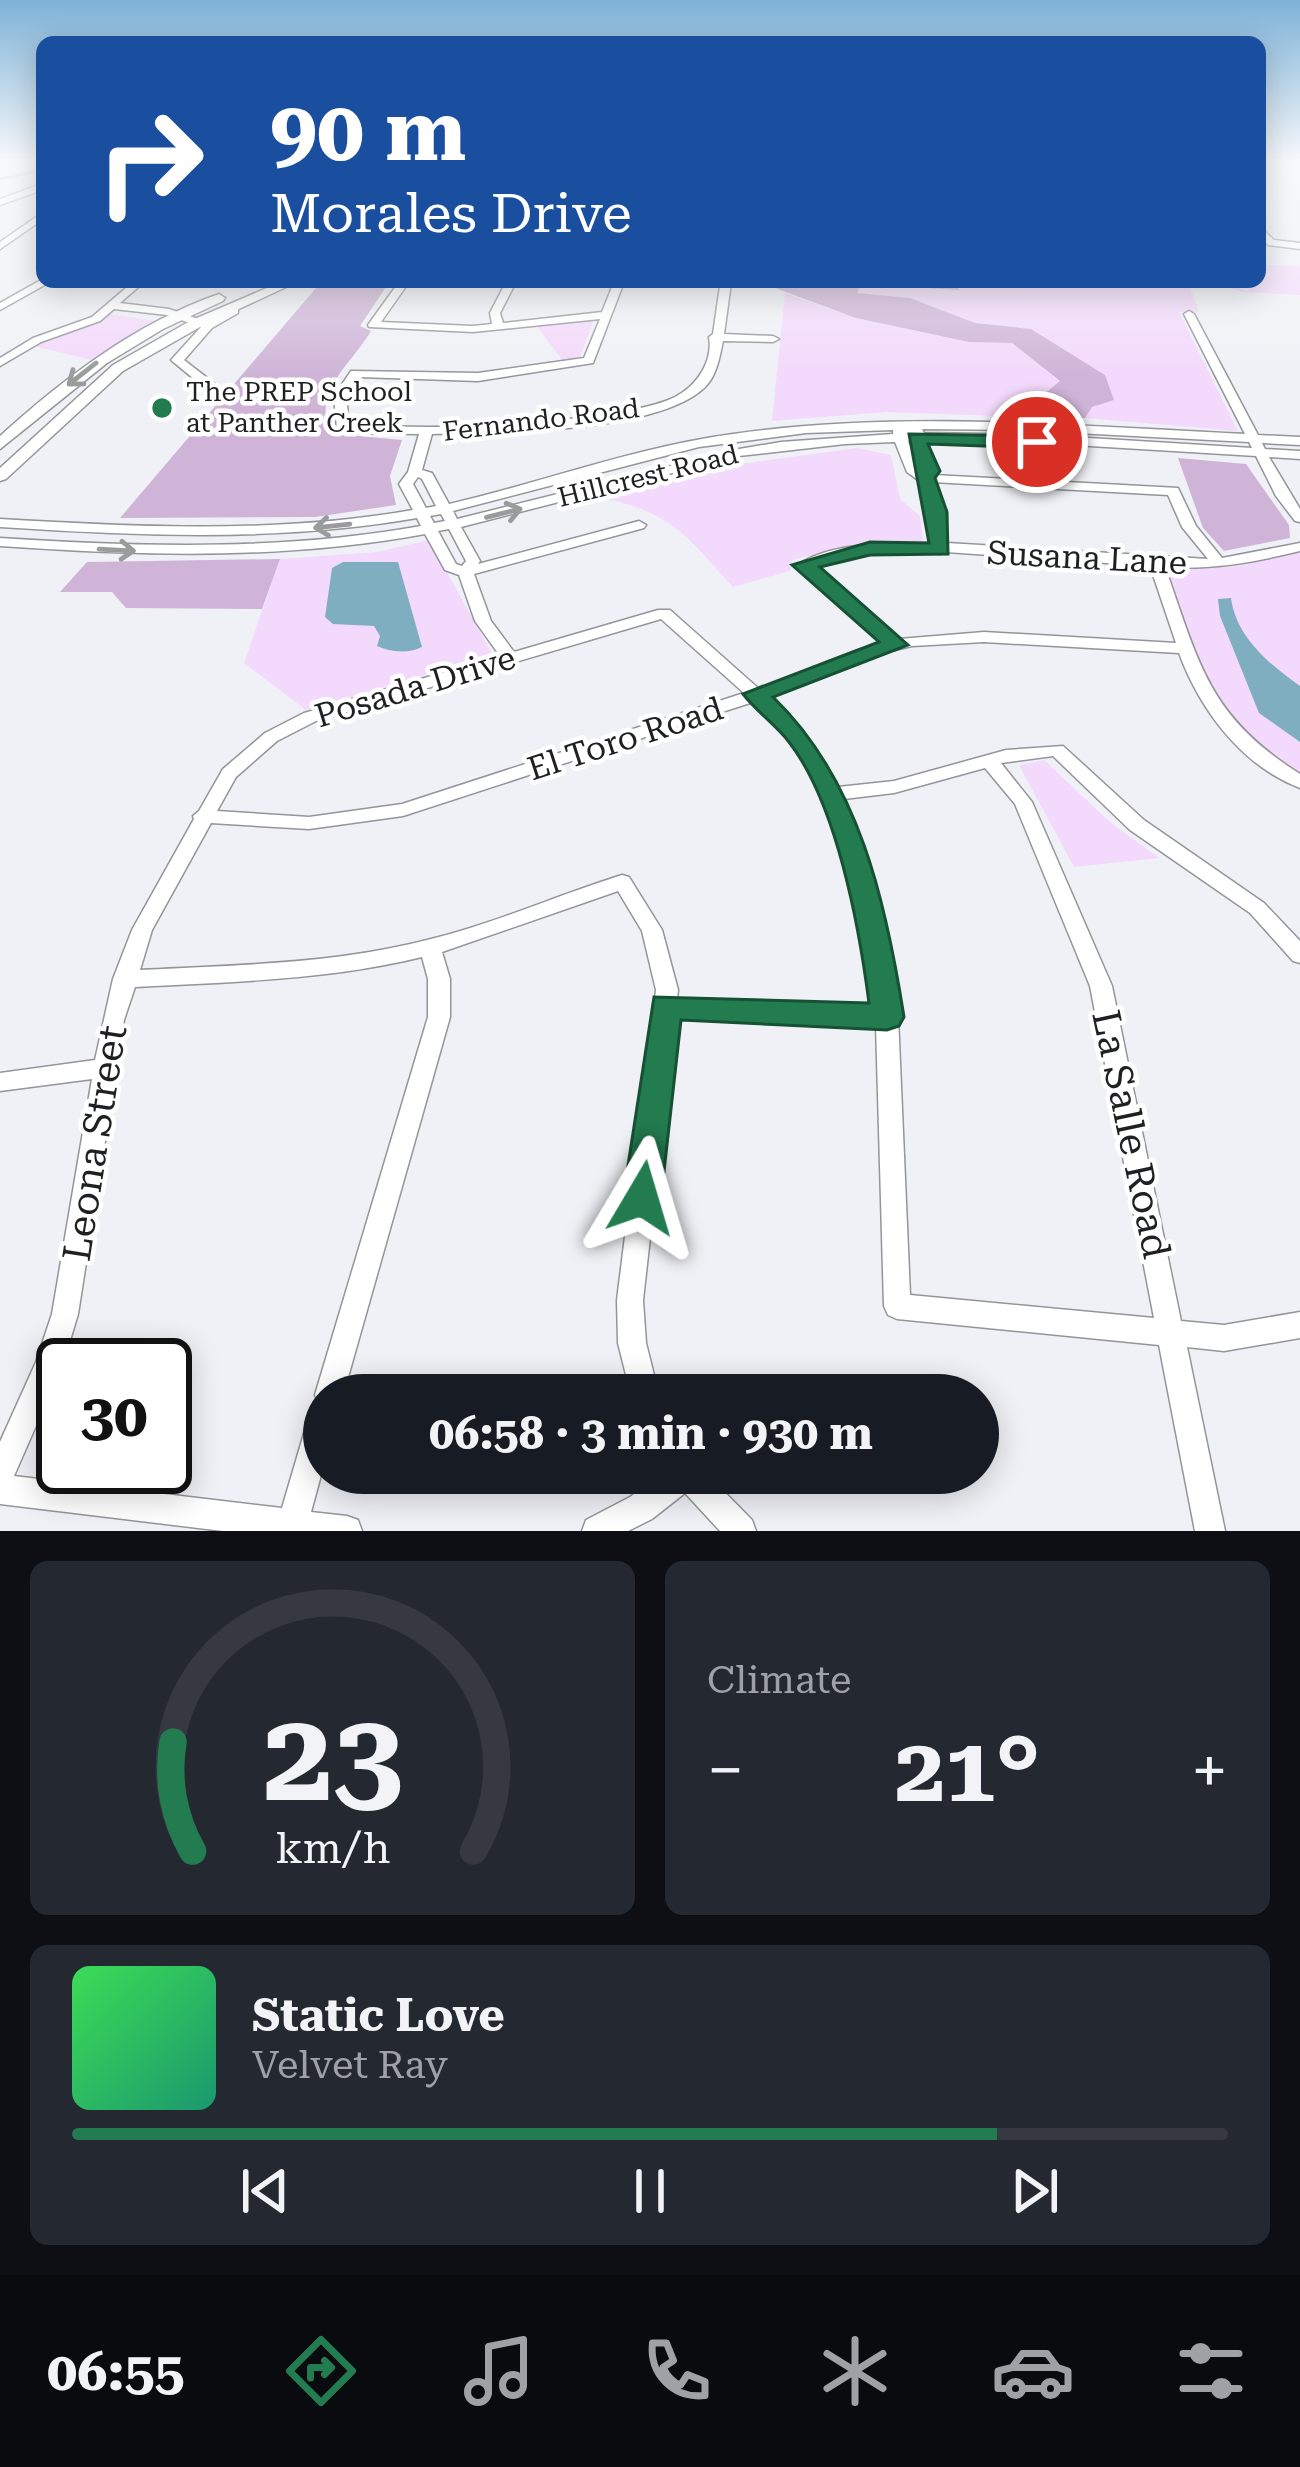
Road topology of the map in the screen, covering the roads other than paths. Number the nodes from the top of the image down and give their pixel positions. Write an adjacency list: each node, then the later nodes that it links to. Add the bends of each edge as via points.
1 (1266, 236): 2 (street)
2 (1300, 246)
3 (36, 287): 11 (street)
4 (133, 288): 12 (street)
5 (244, 288): 16 (main road)
6 (279, 288): 17 (main road)
7 (400, 288): 18 (street, via 373,325)
8 (508, 288): 18 (street, via 495,313)
9 (617, 288): 15 (street)
10 (725, 288): 19 (street, Fernando Road)
11 (0, 308)
12 (110, 309): 16 (street); 21 (street)
13 (234, 310): 17 (street)
14 (1189, 314): 29 (street)
15 (606, 316): 18 (street); 26 (street, Fernando Road, via 589,362 478,377 355,374 340,396 343,429)
16 (174, 317): 17 (street); 23 (main road, one-way to 23, via 87,368)
17 (202, 325): 22 (street, via 177,363); 24 (main road, via 118,368)
18 (498, 326)
19 (715, 337): 20 (street); 26 (street, Fernando Road, via 705,380 669,403 522,428)
20 (773, 339)
21 (0, 363)
22 (215, 391)
23 (46, 403): 24 (main road); 28 (main road)
24 (73, 404): 32 (main road)
25 (906, 430): 29 (street, Hillcrest Road); 33 (street, via 914,472); 34 (street, Hillcrest Road, via 692,444); 38 (street, Hillcrest Road, one-way to 25, via 712,457)
26 (426, 433): 31 (street)
27 (1300, 441): 29 (street, Hillcrest Road)
28 (0, 444)
29 (1257, 446): 30 (street, Hillcrest Road); 36 (street)
30 (1300, 454)
31 (415, 472): 34 (street, via 427,476); 35 (street, via 406,484)
32 (0, 476)
33 (924, 478): 43 (street); 45 (street, via 1173,491)
34 (443, 509): 35 (street, Hillcrest Road); 38 (street)
35 (420, 513): 37 (street, Hillcrest Road, one-way to 37, via 223,533); 40 (street)
36 (1300, 518)
37 (0, 524)
38 (452, 525): 40 (street, Hillcrest Road); 46 (street, via 473,561)
39 (640, 525): 46 (street)
40 (429, 529): 41 (street, Hillcrest Road, one-way to 40, via 207,551); 46 (street, via 450,567)
41 (0, 542)
42 (1300, 547): 45 (street, Susana Lane)
43 (940, 550): 44 (street, Susana Lane); 47 (street, Susana Lane, via 870,548 804,565)
44 (1156, 562): 45 (street, Susana Lane); 48 (street)
45 (1219, 563)
46 (466, 572): 49 (street, via 483,621)
47 (896, 645): 48 (street, El Toro Road, via 984,637); 50 (street, El Toro Road)
48 (1188, 649): 52 (street, via 1225,728)
49 (509, 658): 50 (street, Posada Drive, via 664,613); 54 (street, Posada Drive, via 296,723 238,763)
50 (756, 694): 53 (street, via 800,737); 54 (street, El Toro Road, via 385,814 309,823)
51 (989, 760): 53 (street, via 912,783); 56 (street, via 1057,750 1137,825 1243,896); 63 (street, La Salle Road, via 1023,802 1101,986)
52 (1300, 782)
53 (833, 794): 59 (street, via 878,953)
54 (202, 816): 57 (street, Leona Street)
55 (430, 947): 57 (street, via 306,969); 58 (street, via 622,882 658,944); 64 (street, via 439,1017)
56 (1300, 956)
57 (124, 979): 60 (street, Leona Street)
58 (666, 1006): 59 (street); 65 (street, via 630,1300)
59 (887, 1017): 63 (street, via 897,1306)
60 (105, 1068): 61 (street); 66 (street, Leona Street, via 65,1314)
61 (0, 1082)
62 (1300, 1325): 63 (street, via 1248,1337)
63 (1172, 1334): 75 (street, La Salle Road)
64 (335, 1374)
65 (640, 1374)
66 (0, 1475)
67 (303, 1486): 71 (street)
68 (0, 1489): 71 (street)
69 (659, 1494): 73 (street)
70 (707, 1494): 74 (street)
71 (291, 1528): 72 (street)
72 (347, 1531)
73 (597, 1531)
74 (741, 1531)
75 (1210, 1531)

